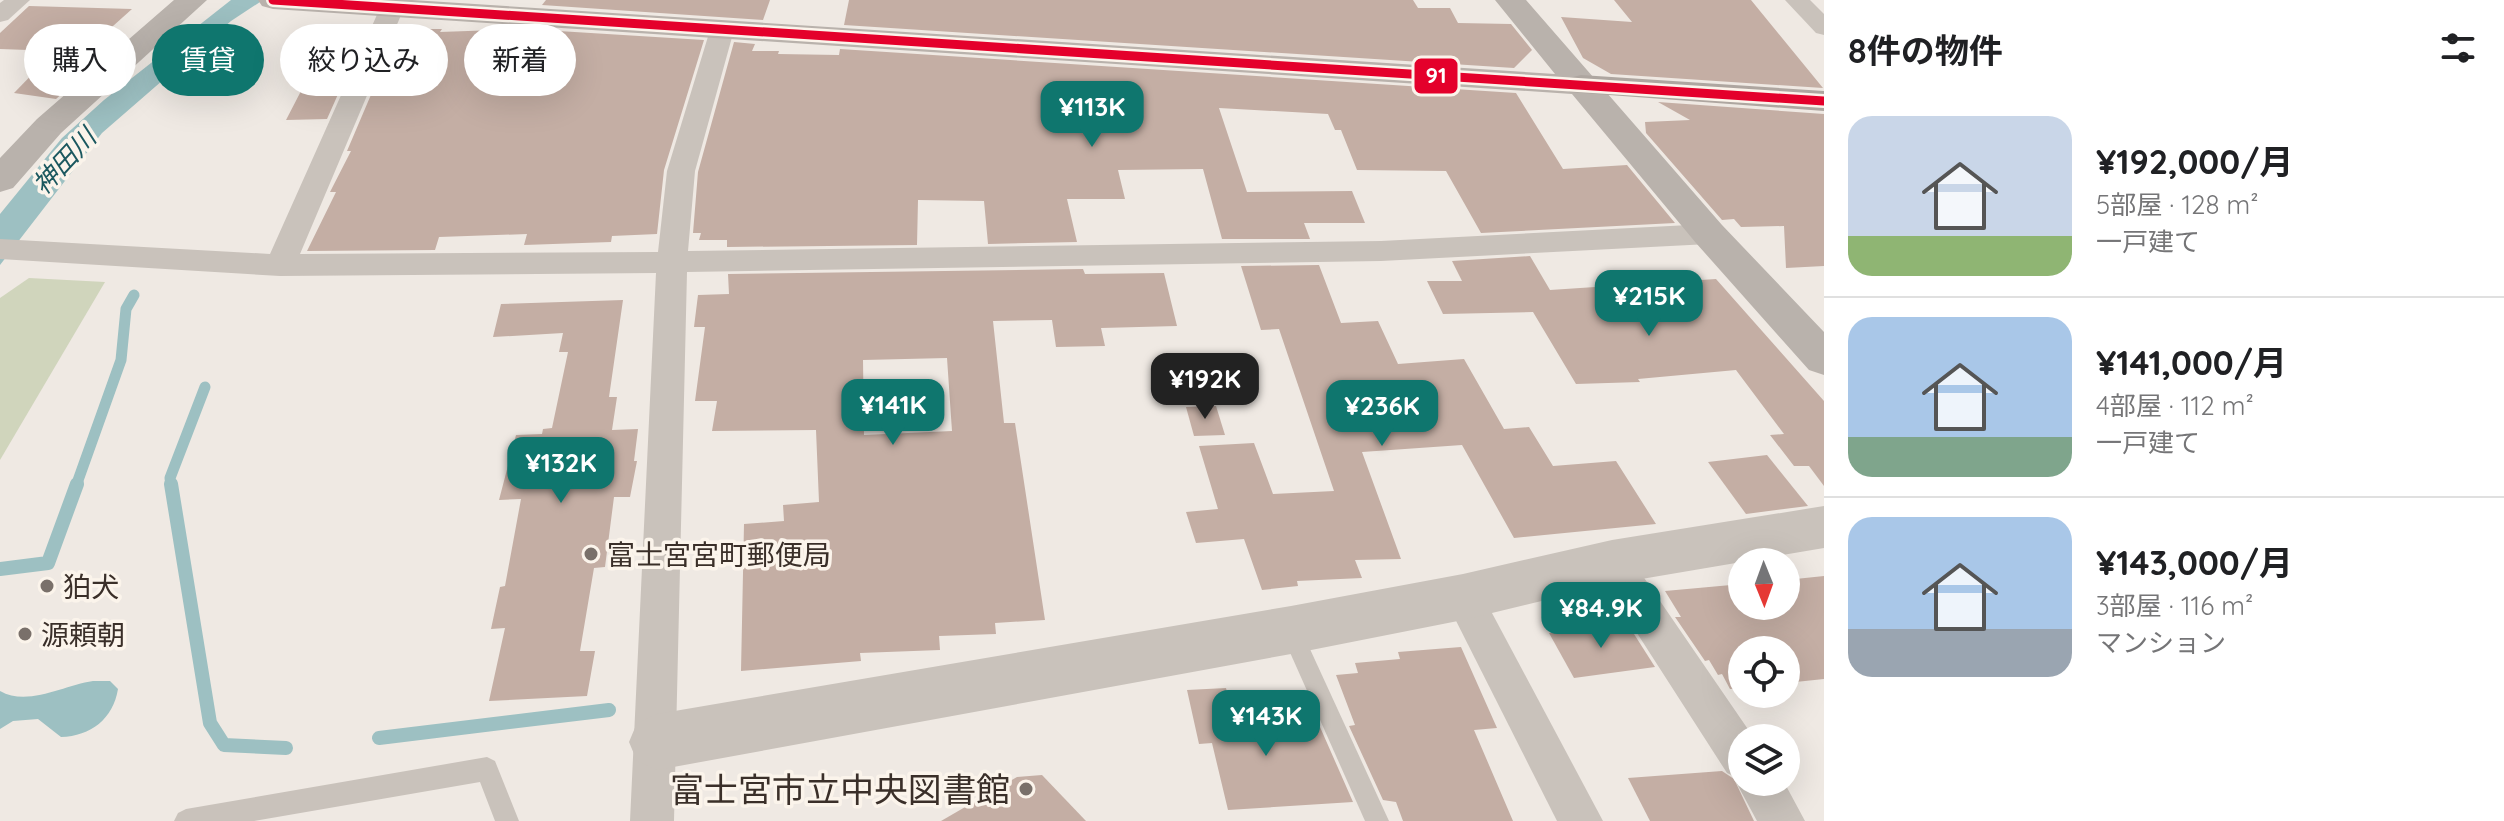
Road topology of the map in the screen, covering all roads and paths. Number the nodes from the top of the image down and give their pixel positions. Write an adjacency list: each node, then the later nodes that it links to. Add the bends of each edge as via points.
1 (18, 0): 8 (street)
2 (192, 0): 13 (main road, via 49,126)
3 (273, 0): 6 (main road)
4 (1510, 0): 11 (main road)
5 (1797, 0): 9 (street)
6 (320, 2): 7 (main road)
7 (392, 8): 10 (main road); 17 (street)
8 (0, 15)
9 (1824, 28)
10 (722, 30): 11 (main road); 16 (street, via 681,171)
11 (1581, 85): 12 (main road); 14 (main road)
12 (1824, 101)
13 (0, 180)
14 (1709, 234): 16 (street, via 1381,251); 18 (main road)
15 (12, 250): 17 (street)
16 (672, 262): 17 (street); 24 (street)
17 (280, 265)
18 (1824, 359)
19 (1824, 527): 20 (street)
20 (1612, 562): 21 (street); 23 (street)
21 (1463, 597): 22 (street); 30 (street)
22 (1291, 630): 24 (street); 29 (lane)
23 (1728, 737)
24 (657, 742): 28 (street)
25 (1767, 796): 31 (street)
26 (186, 821): 27 (lane, via 487,769)
27 (507, 821)
28 (652, 821)
29 (1377, 821)
30 (1581, 821)
31 (1783, 821)

